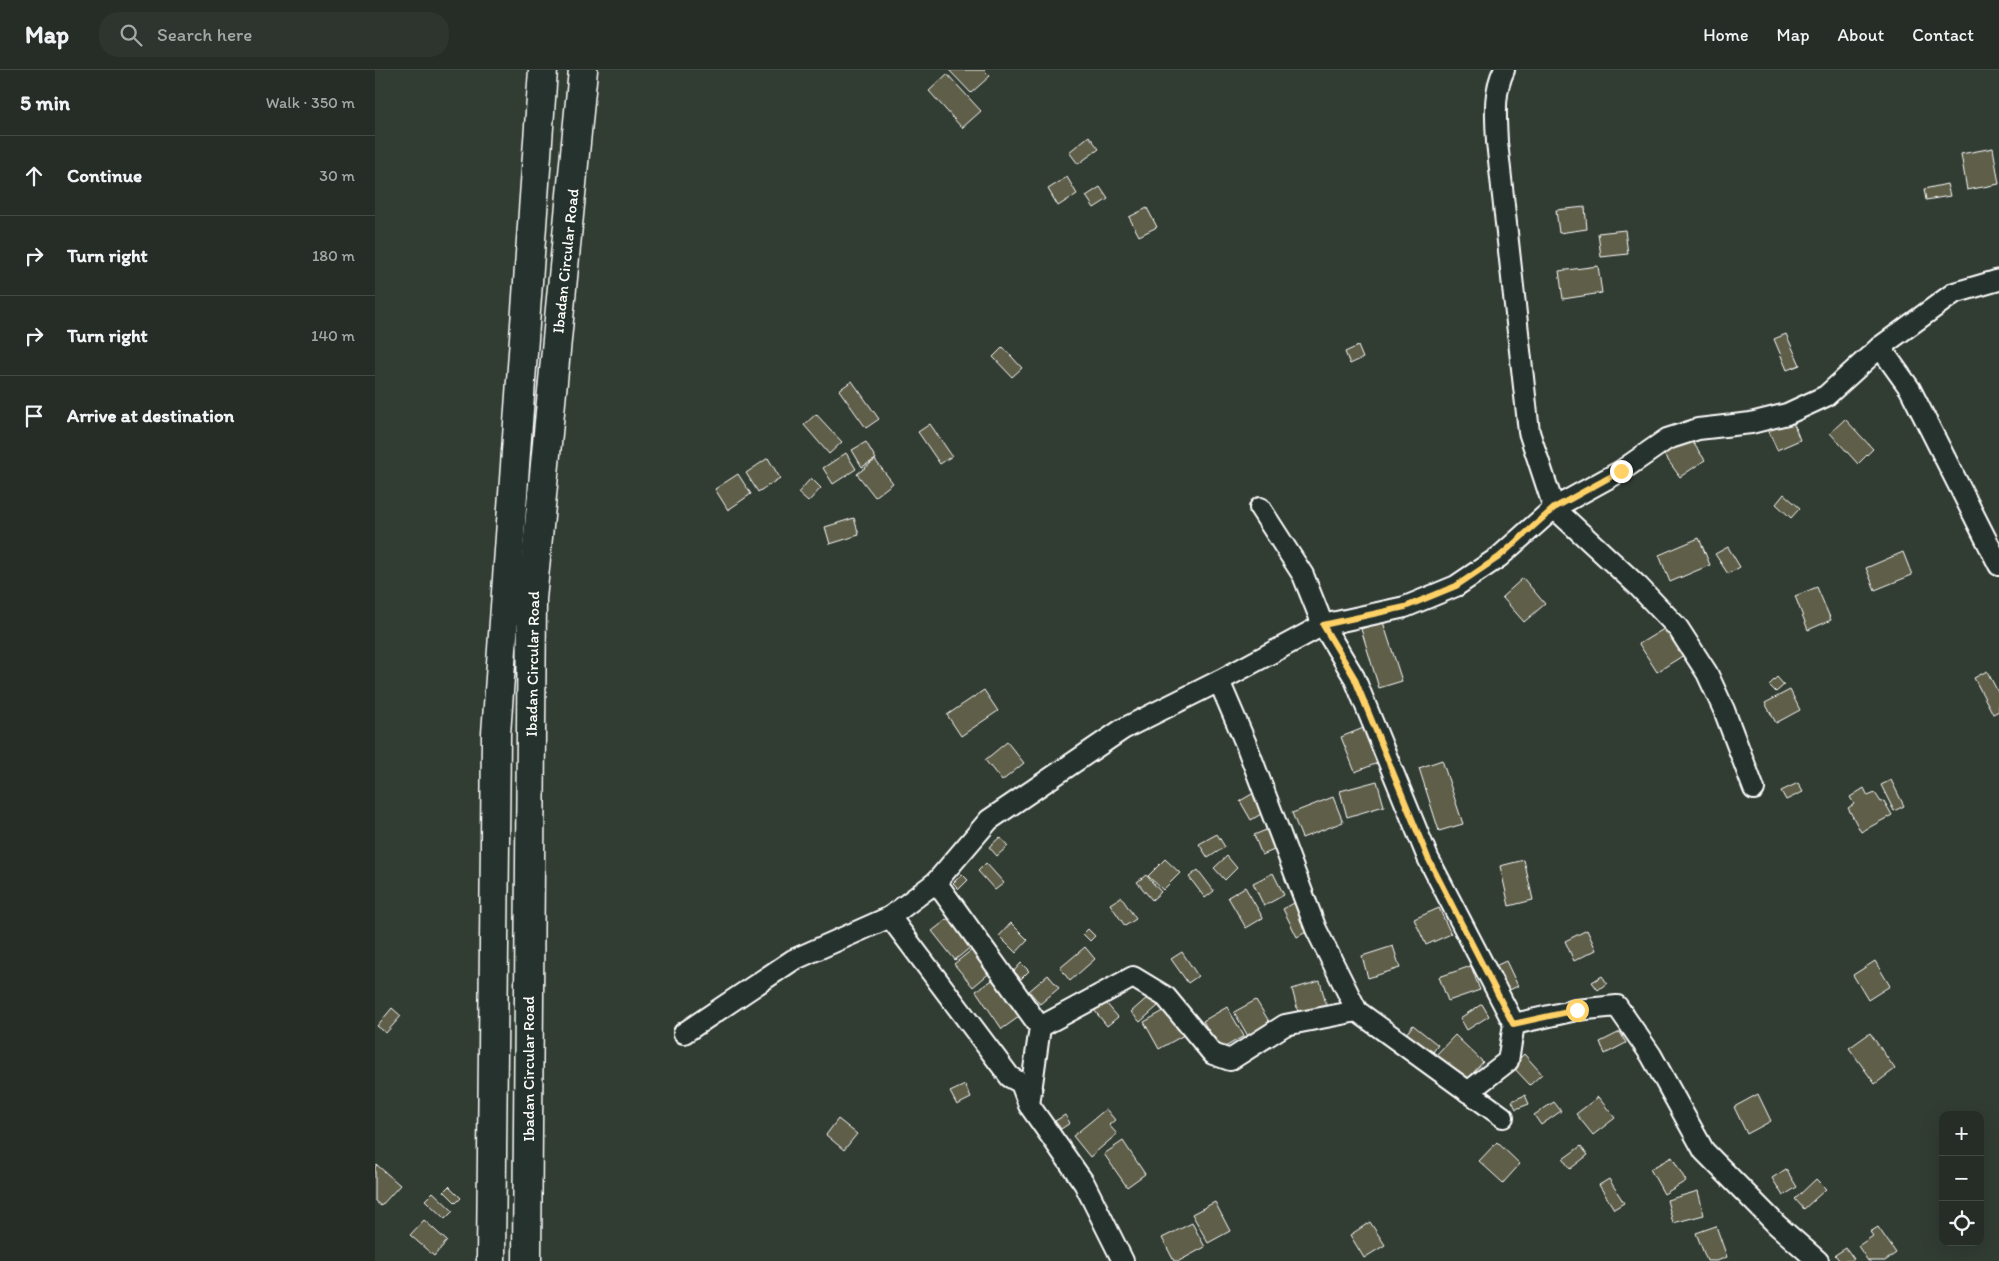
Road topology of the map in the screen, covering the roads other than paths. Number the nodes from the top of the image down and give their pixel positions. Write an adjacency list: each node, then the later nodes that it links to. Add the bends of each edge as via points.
1 (543, 70): 21 (highway, Ibadan Circular Road, via 496,734)
2 (583, 70): 22 (highway, Ibadan Circular Road, via 532,599)
3 (1504, 70): 7 (street, via 1495,105 1497,142 1529,432)
4 (1999, 280): 5 (street, via 1954,292)
5 (1880, 347): 7 (street, via 1826,396 1787,414 1751,423 1698,429 1667,439 1621,471); 8 (street, via 1910,390)
6 (1260, 508): 9 (street, via 1303,575)
7 (1554, 508): 9 (street, via 1499,557 1456,586 1405,607); 11 (street, via 1678,628 1707,673)
8 (1999, 564)
9 (1323, 625): 10 (street); 15 (street, via 1354,677 1428,858)
10 (1219, 681): 12 (street, via 1123,729 989,820); 14 (street, via 1317,929)
11 (1754, 789)
12 (936, 882): 13 (street); 16 (street)
13 (890, 918): 17 (street, via 793,960); 19 (street, via 1010,1077 1021,1083)
14 (1357, 1011): 16 (street, via 1285,1025 1230,1060 1213,1054 1166,997 1133,977); 18 (street)
15 (1513, 1024): 18 (street, via 1508,1061); 24 (street, via 1577,1010 1617,1006 1651,1055 1704,1151 1777,1225)
16 (1040, 1027): 19 (street)
17 (684, 1033)
18 (1468, 1092): 20 (street)
19 (1029, 1105): 23 (street, via 1083,1183)
20 (1503, 1117)
21 (491, 1261)
22 (527, 1261)
23 (1123, 1261)
24 (1818, 1261)

